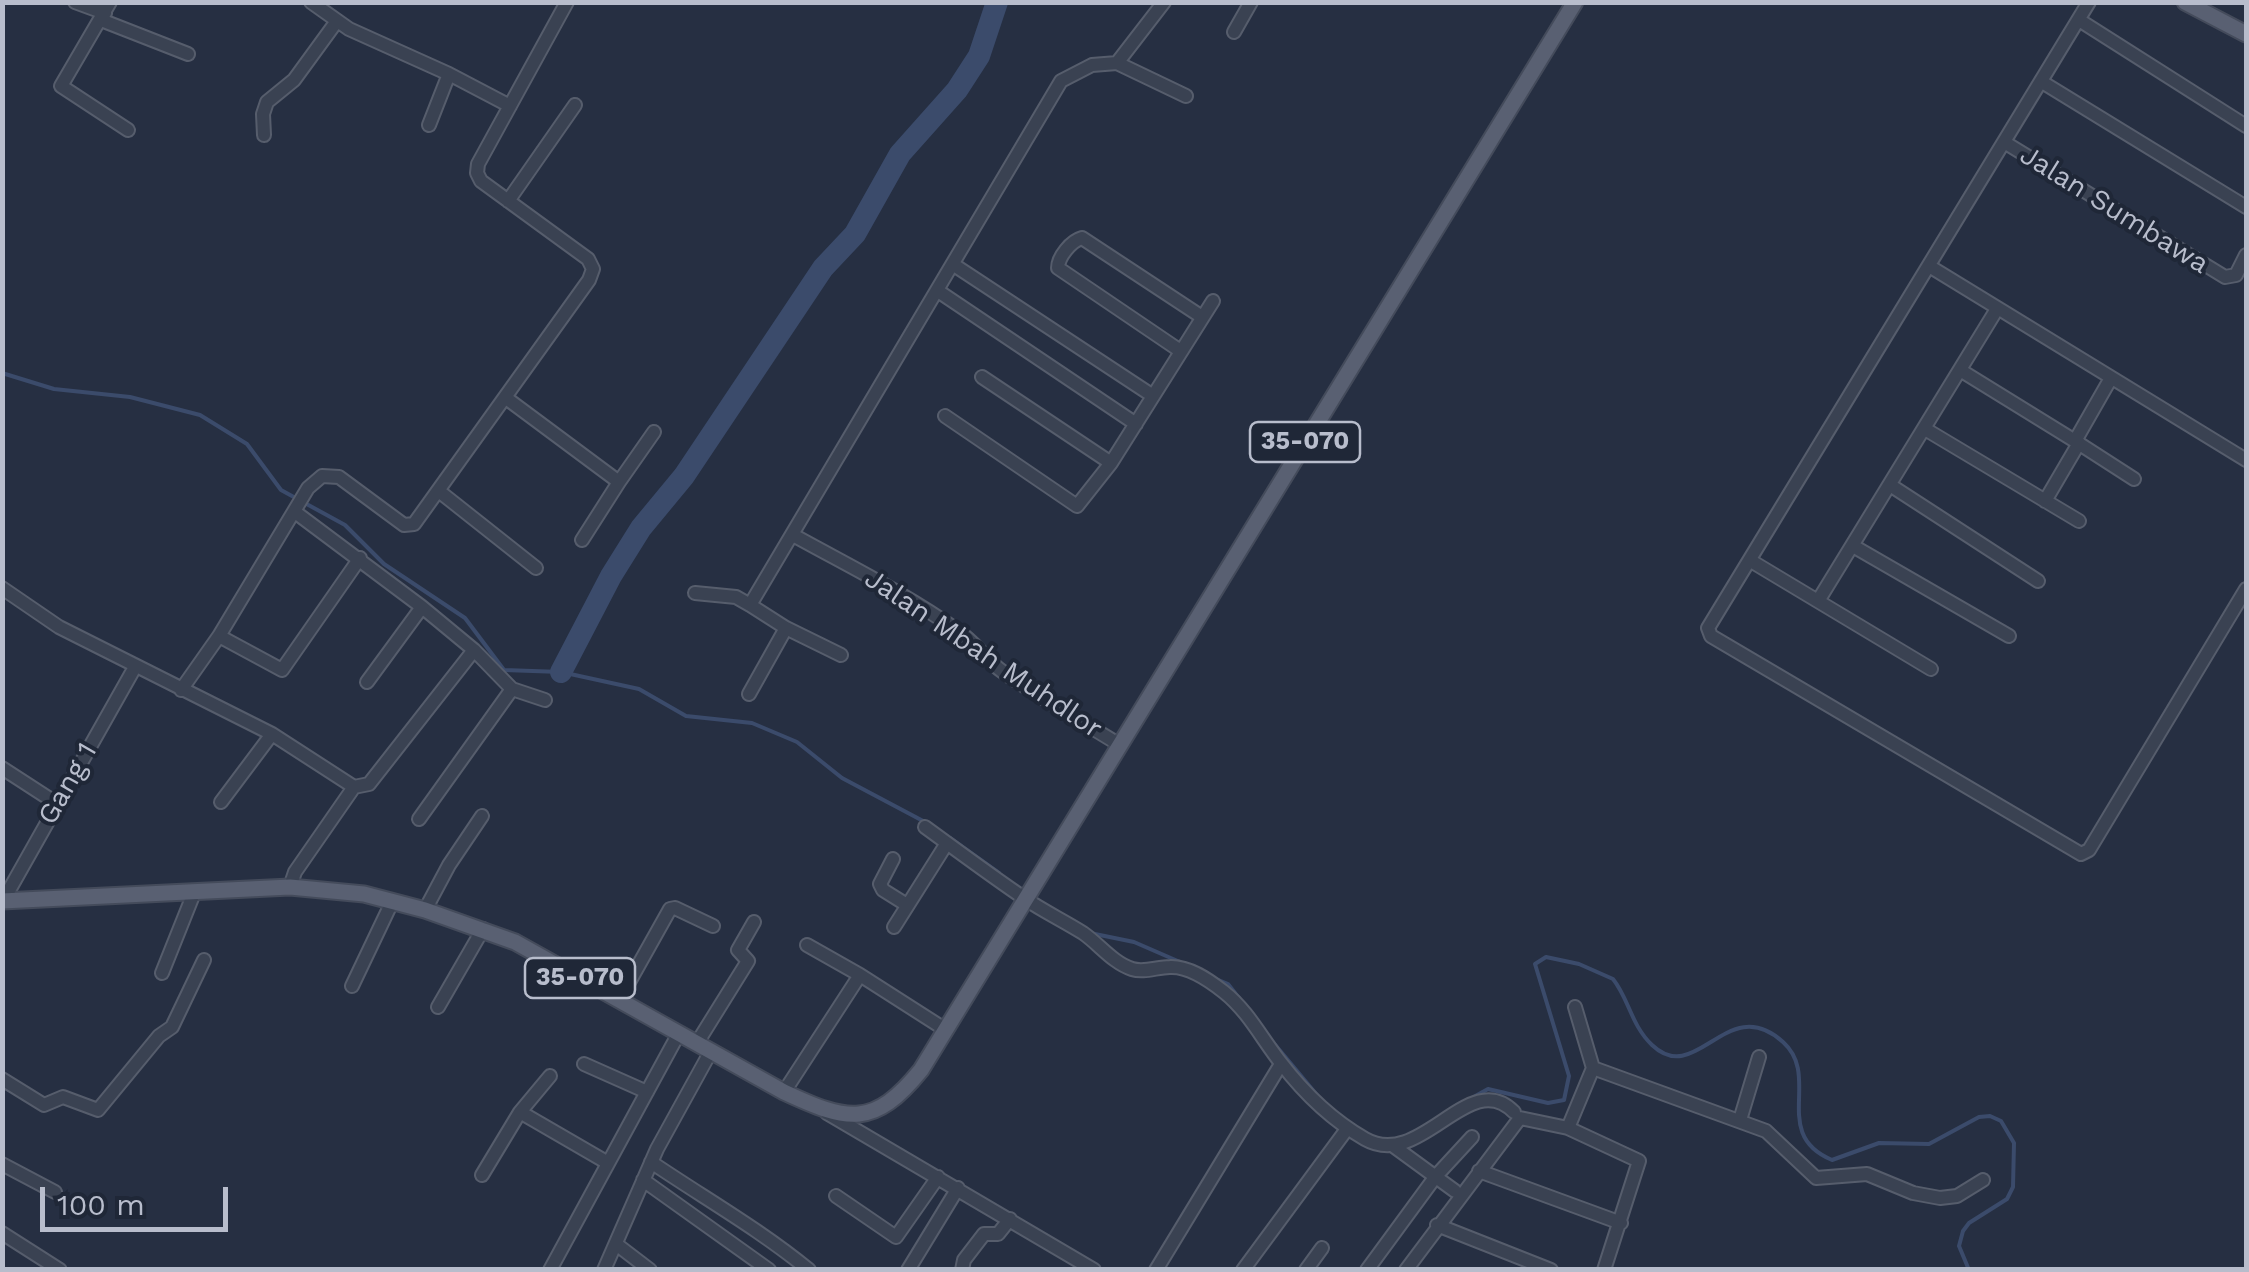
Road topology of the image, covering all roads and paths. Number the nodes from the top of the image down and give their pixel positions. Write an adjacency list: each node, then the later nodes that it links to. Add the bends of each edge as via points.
1 (75, 2): 9 (street)
2 (311, 2): 11 (street)
3 (567, 2): 19 (street)
4 (1251, 2): 12 (street)
5 (1575, 2): 81 (main road, 35-070)
6 (2089, 2): 10 (street)
7 (2185, 2): 13 (main road)
8 (1161, 4): 15 (street)
9 (105, 12): 14 (street); 23 (street, via 61,86)
10 (2078, 20): 17 (street); 22 (street)
11 (337, 21): 16 (street); 24 (street, via 294,80 267,102)
12 (1234, 32)
13 (2246, 34)
14 (188, 54)
15 (1116, 63): 18 (street); 29 (street, via 1092,65 1061,81)
16 (449, 74): 19 (street); 21 (street)
17 (2042, 82): 25 (street); 27 (street)
18 (1186, 96)
19 (510, 106): 26 (street, via 477,173)
20 (575, 106): 26 (street)
21 (429, 124)
22 (2246, 126)
23 (128, 130)
24 (264, 135)
25 (2004, 142): 28 (street, Jalan Sumbawa, via 2224,277 2236,276); 30 (street)
26 (508, 201): 40 (street, via 593,269)
27 (2246, 207)
28 (2246, 255)
29 (954, 265): 31 (street); 39 (street)
30 (1930, 266): 33 (street); 59 (street)
31 (938, 291): 42 (street); 55 (street)
32 (1214, 301): 34 (street)
33 (1996, 310): 36 (street); 38 (street)
34 (1202, 318): 35 (street); 35 (street, via 1082,238 1058,262)
35 (1179, 350): 39 (street)
36 (1960, 370): 43 (street); 45 (street)
37 (982, 377): 47 (street)
38 (2111, 378): 45 (street); 46 (street)
39 (1153, 396): 42 (street)
40 (506, 398): 49 (street); 51 (street)
41 (944, 416): 47 (street, via 1077,506)
42 (1136, 424): 47 (street)
43 (1925, 428): 50 (street); 52 (street)
44 (654, 432): 49 (street)
45 (2077, 442): 48 (street); 52 (street)
46 (2246, 460)
47 (1111, 463)
48 (2134, 479)
49 (619, 482): 56 (street)
50 (1890, 485): 57 (street); 61 (street)
51 (440, 492): 53 (street, via 421,518 404,526 339,477 322,476); 60 (street)
52 (2044, 500): 54 (street)
53 (296, 510): 58 (street); 69 (street)
54 (2079, 521)
55 (793, 535): 66 (street); 81 (street, Jalan Mbah Muhdlor, via 960,632 1006,674)
56 (582, 540)
57 (1853, 546): 65 (street); 70 (street)
58 (360, 558): 67 (street); 69 (street, via 282,670)
59 (1751, 562): 62 (street, via 1711,621 1711,636 2081,854); 65 (street)
60 (536, 568)
61 (2038, 581)
62 (2246, 589)
63 (3, 590): 73 (street)
64 (695, 593): 66 (street)
65 (1818, 600): 74 (street)
66 (750, 605): 68 (street)
67 (422, 607): 71 (street); 75 (street)
68 (786, 628): 72 (street); 78 (street)
69 (219, 636): 77 (street)
70 (2009, 636)
71 (474, 650): 76 (street); 83 (street, via 368,784)
72 (841, 656)
73 (136, 667): 77 (street); 85 (street, Gang 1)
74 (1932, 669)
75 (367, 682)
76 (512, 689): 79 (street); 87 (street)
77 (181, 690): 80 (street)
78 (749, 694)
79 (545, 700)
80 (272, 734): 83 (street); 84 (street)
81 (1120, 745): 93 (main road, 35-070)
82 (2, 768): 85 (street)
83 (354, 787): 91 (street)
84 (222, 802)
85 (56, 803): 94 (street, Gang 1)
86 (482, 816): 97 (street)
87 (419, 820)
88 (925, 827): 89 (street)
89 (947, 843): 93 (street); 96 (street)
90 (893, 860): 96 (street, via 880,884)
91 (290, 887): 92 (main road, 35-070); 95 (main road, 35-070)
92 (194, 893): 94 (main road, 35-070); 104 (street)
93 (1031, 894): 110 (main road, 35-070); 115 (street, via 1132,969 1185,968 1222,990)
94 (3, 902)
95 (392, 902): 97 (main road, 35-070); 106 (street)
96 (907, 905): 100 (street)
97 (425, 910): 101 (main road, 35-070)
98 (754, 922): 112 (street, via 738,948 748,961)
99 (714, 926): 107 (street, via 670,909)
100 (894, 926)
101 (483, 929): 107 (main road, 35-070); 108 (street)
102 (806, 945): 105 (street)
103 (204, 960): 118 (street, via 177,1020 98,1110 63,1097 44,1106)
104 (162, 974)
105 (860, 975): 110 (street); 120 (street)
106 (352, 986)
107 (619, 1000): 111 (main road, 35-070)
108 (438, 1007)
109 (1575, 1007): 116 (street)
110 (946, 1030): 121 (main road, 35-070, via 898,1099 857,1115)
111 (679, 1033): 112 (main road, 35-070); 119 (street)
112 (704, 1047): 120 (main road, 35-070); 129 (street)
113 (1759, 1057): 124 (street)
114 (584, 1064): 119 (street)
115 (1281, 1064): 125 (street); 157 (street)
116 (1593, 1068): 124 (street); 126 (street)
117 (550, 1076): 122 (street)
118 (2, 1080)
119 (647, 1092): 131 (street)
120 (784, 1092): 121 (main road, 35-070)
121 (821, 1109): 135 (street)
122 (520, 1112): 131 (street); 133 (street)
123 (1514, 1112): 128 (street, via 1501,1100 1480,1099)
124 (1740, 1120): 137 (street, via 1766,1131 1816,1178 1868,1174 1940,1198)
125 (1347, 1128): 128 (street, via 1374,1144); 158 (street)
126 (1568, 1128): 132 (street, via 1520,1118); 143 (street, via 1638,1160)
127 (1472, 1138): 134 (street)
128 (1392, 1145): 134 (street)
129 (651, 1162): 136 (street); 153 (street)
130 (2, 1164): 140 (street)
131 (608, 1164): 149 (street)
132 (1479, 1171): 143 (street); 144 (street)
133 (482, 1175)
134 (1436, 1176): 139 (street); 160 (street)
135 (938, 1177): 138 (street); 141 (street, via 896,1238)
136 (643, 1180): 146 (street); 152 (street)
137 (1983, 1180)
138 (958, 1188): 142 (street); 154 (street)
139 (1456, 1191)
140 (55, 1192)
141 (836, 1196)
142 (1010, 1219): 155 (street, via 998,1234 984,1234); 156 (street)
143 (1621, 1223): 163 (street)
144 (1438, 1225): 161 (street); 162 (street)
145 (2, 1232): 148 (street)
146 (616, 1244): 150 (street); 151 (street)
147 (1322, 1248): 159 (street)
148 (60, 1270)
149 (550, 1270)
150 (604, 1270)
151 (650, 1270)
152 (769, 1270)
153 (809, 1270)
154 (908, 1270)
155 (962, 1270)
156 (1094, 1270)
157 (1156, 1270)
158 (1243, 1270)
159 (1306, 1270)
160 (1367, 1270)
161 (1406, 1270)
162 (1551, 1270)
163 (1604, 1270)

